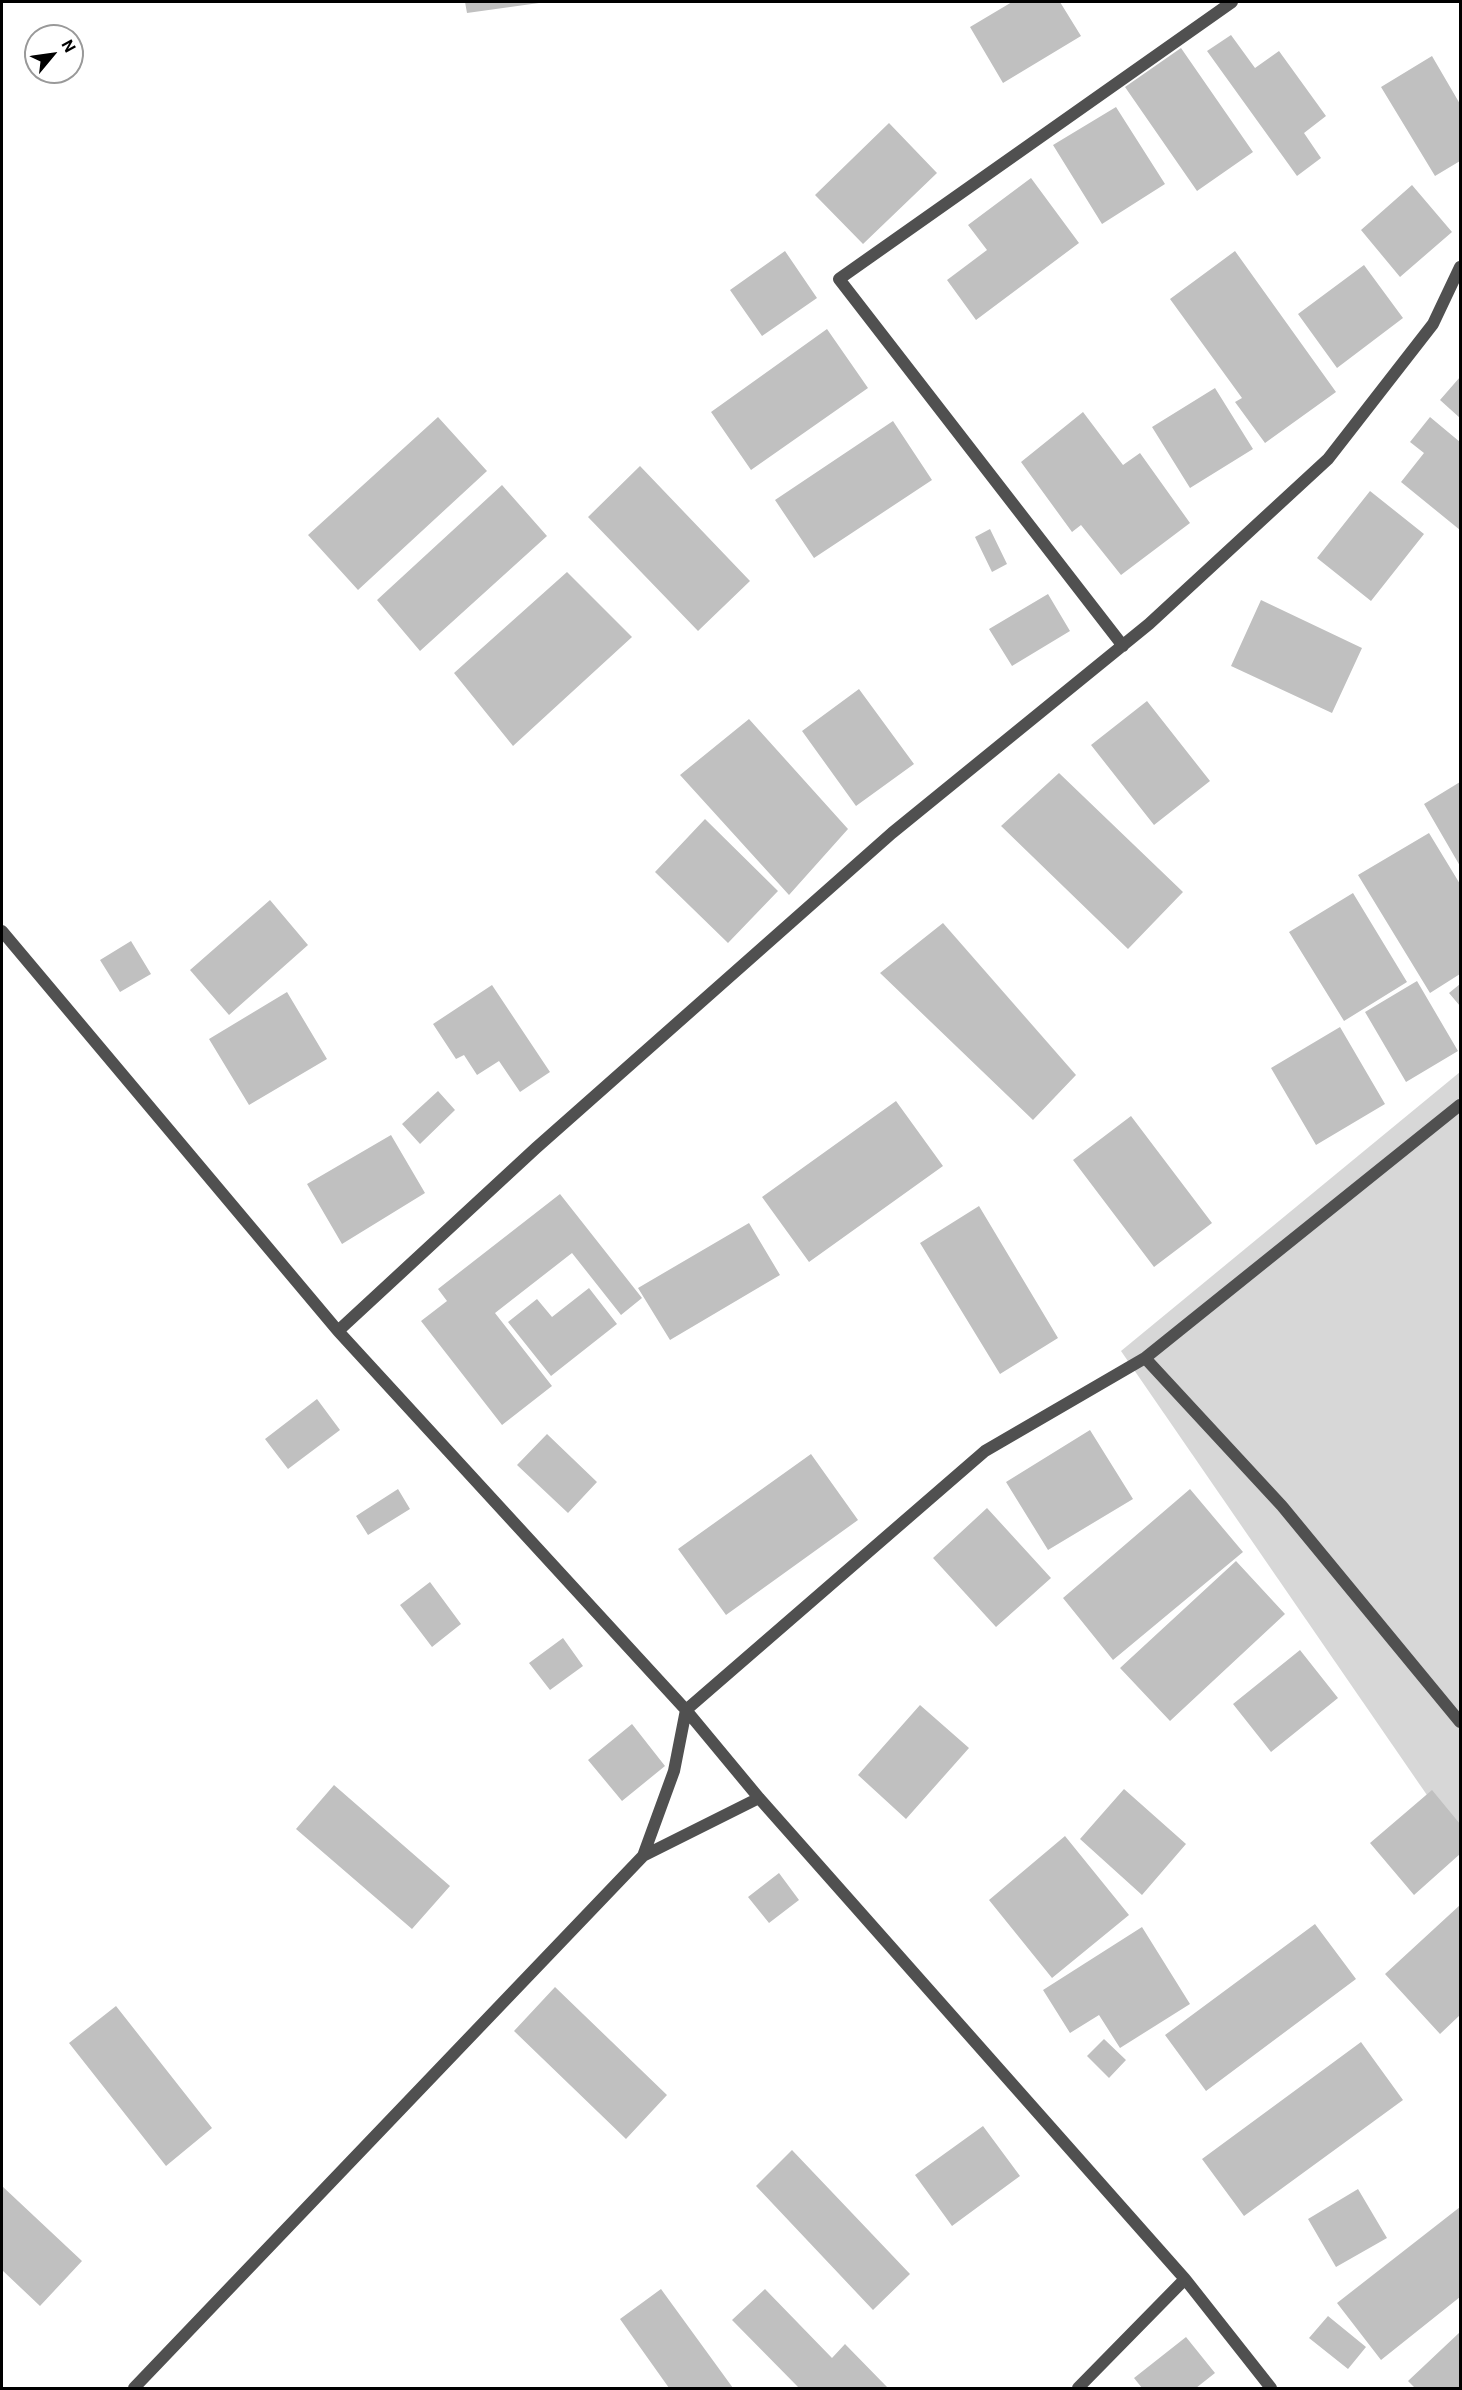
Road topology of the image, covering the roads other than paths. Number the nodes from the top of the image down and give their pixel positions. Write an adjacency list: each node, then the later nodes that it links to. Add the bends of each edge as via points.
1 (1232, 2): 3 (street, via 839,279)
2 (1461, 267): 3 (street, via 1433,324 1328,459)
3 (1123, 646): 6 (street, via 892,833 536,1148)
4 (2, 931): 6 (street)
5 (1461, 1105): 7 (street)
6 (338, 1330): 8 (street)
7 (1145, 1358): 8 (street, via 985,1450); 9 (street, via 1281,1506)
8 (686, 1710): 10 (street); 11 (street, via 675,1771)
9 (1461, 1722)
10 (759, 1798): 11 (street); 12 (street)
11 (643, 1856): 13 (street)
12 (1185, 2279): 14 (street); 15 (street)
13 (134, 2388)
14 (1078, 2388)
15 (1271, 2388)

